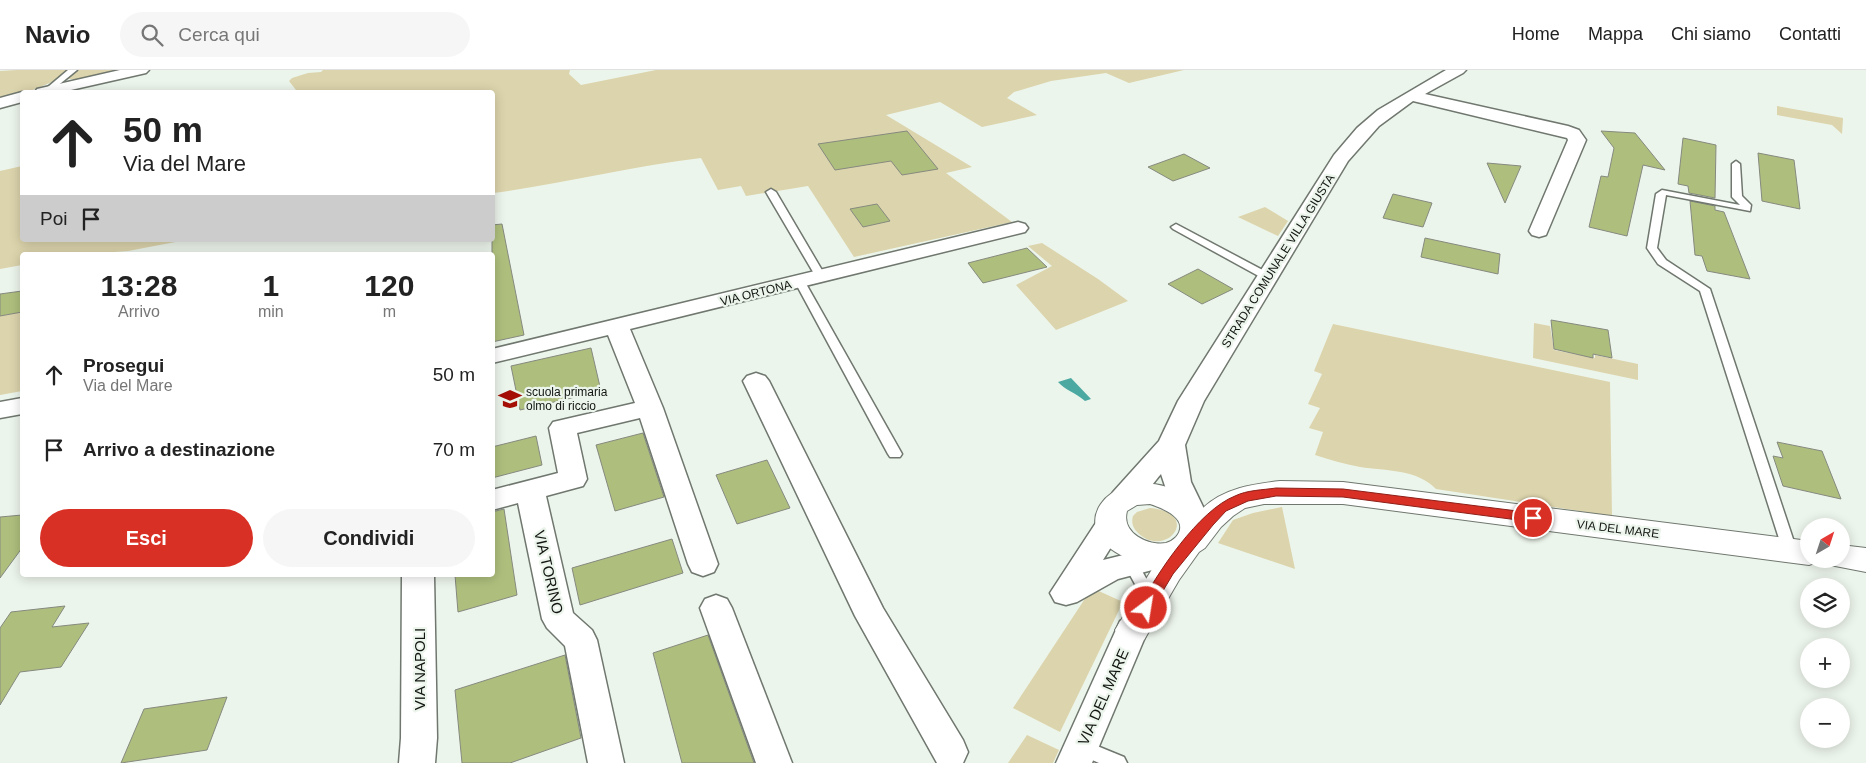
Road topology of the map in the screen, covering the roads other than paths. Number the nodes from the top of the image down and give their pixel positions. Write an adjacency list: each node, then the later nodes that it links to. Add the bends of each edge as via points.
1 (73, 70): 4 (lane)
2 (142, 70): 5 (street)
3 (1458, 70): 6 (street, STRADA COMUNALE VILLA GIUSTA)
4 (47, 90)
5 (53, 90)
6 (1411, 96): 13 (street, via 1573,134 1577,140); 14 (street, STRADA COMUNALE VILLA GIUSTA, via 1376,119 1340,159)
7 (20, 98): 8 (street)
8 (0, 103)
9 (1736, 164): 28 (lane, via 1738,197 1747,208 1665,192 1661,194 1652,248 1662,262 1705,289)
10 (771, 192): 15 (lane)
11 (1176, 227): 14 (lane)
12 (1018, 228): 15 (street, VIA ORTONA)
13 (1539, 230)
14 (1268, 277): 22 (street, STRADA COMUNALE VILLA GIUSTA, via 1190,401)
15 (810, 280): 16 (street, VIA ORTONA); 23 (lane)
16 (617, 327): 17 (street, VIA ORTONA); 20 (street)
17 (495, 355)
18 (756, 381): 35 (street, via 871,616)
19 (20, 406): 21 (street)
20 (650, 408): 24 (street, via 562,428 572,479); 31 (street)
21 (0, 410)
22 (1171, 445): 27 (street); 27 (street, via 1172,469)
23 (896, 454)
24 (530, 490): 26 (street); 38 (street, VIA TORINO, via 558,619 580,640)
25 (1248, 497): 27 (street, via 1216,498); 27 (street, via 1222,508 1208,522); 28 (street, VIA DEL MARE, via 1276,492 1343,493)
26 (495, 499)
27 (1164, 521): 34 (street, via 1168,570 1145,586)
28 (1799, 552)
29 (1850, 558): 30 (street)
30 (1866, 560)
31 (703, 564)
32 (418, 577): 37 (street, VIA NAPOLI)
33 (716, 608): 39 (street)
34 (1132, 630): 36 (street, VIA DEL MARE)
35 (950, 752)
36 (1077, 755): 40 (lane)
37 (417, 763)
38 (606, 763)
39 (774, 763)
40 (1118, 763)

